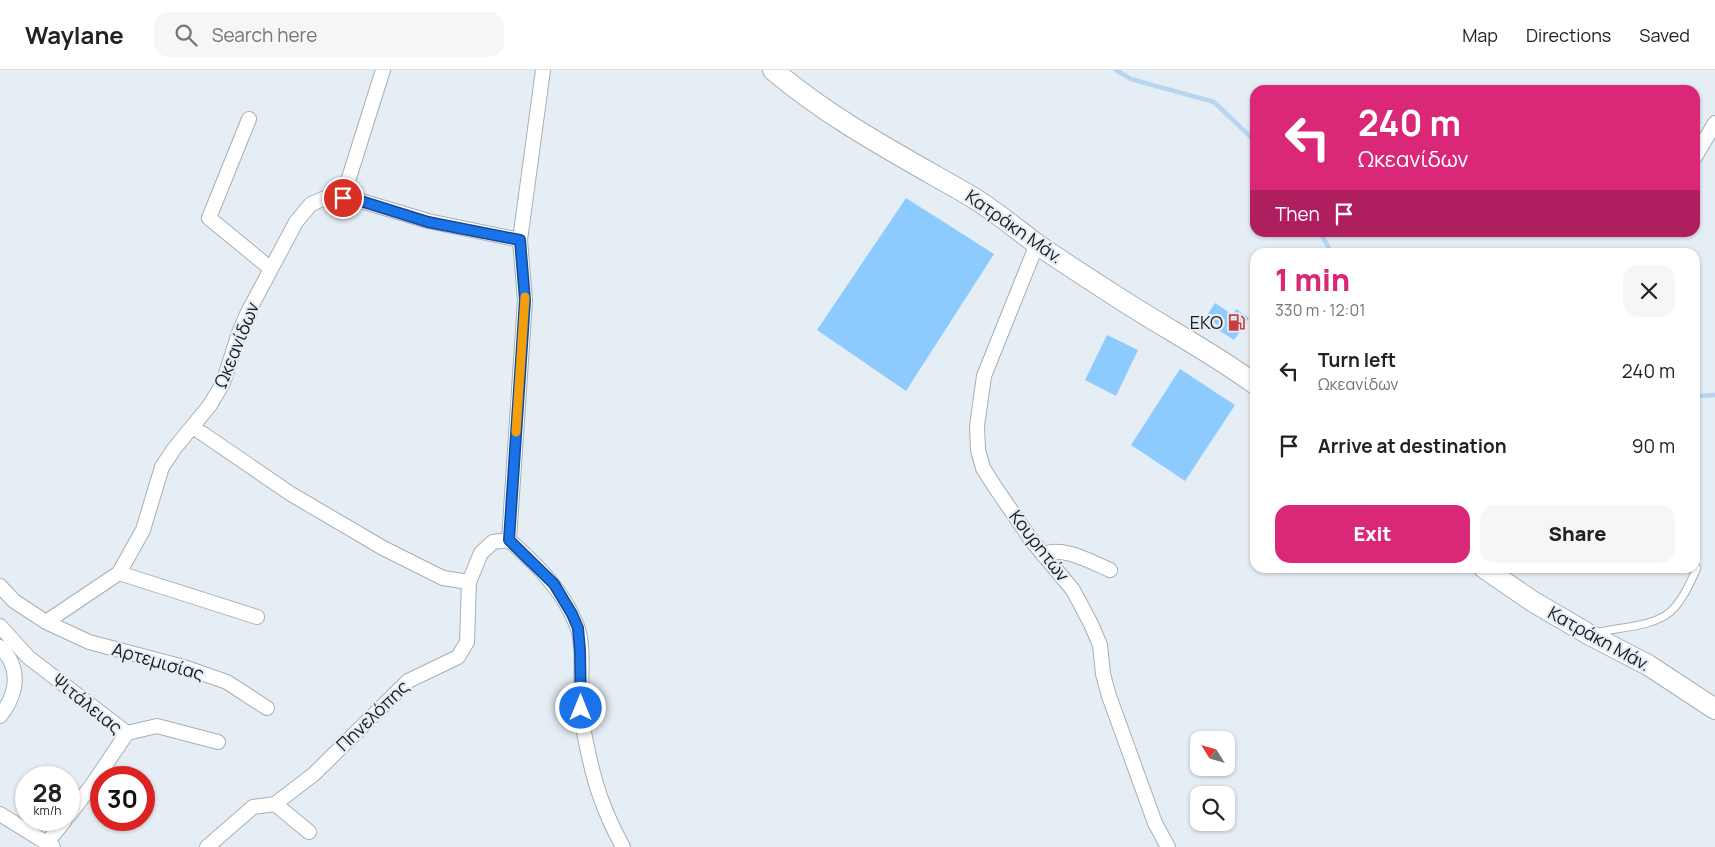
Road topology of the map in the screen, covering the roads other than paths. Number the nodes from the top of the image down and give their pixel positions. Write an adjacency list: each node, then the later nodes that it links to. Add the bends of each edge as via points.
1 (383, 70): 7 (street)
2 (543, 70): 8 (street)
3 (773, 70): 9 (street, Κατράκη Μάν., via 833,114 969,195)
4 (249, 118): 10 (street, via 208,218)
5 (1715, 123): 6 (street)
6 (1700, 148)
7 (343, 198): 8 (street, Ωκεανίδων, via 428,222); 10 (street, Ωκεανίδων, via 330,196 311,204 296,222)
8 (520, 240): 13 (street, via 525,300)
9 (1037, 244): 11 (street, Κατράκη Μάν.); 14 (street, Κουρητών, via 984,376 976,434 988,477)
10 (271, 269): 12 (street, Ωκεανίδων, via 239,333 223,383)
11 (1250, 380)
12 (193, 427): 16 (street, Ωκεανίδων, via 162,466 143,530); 19 (street, via 291,494 383,548 443,578)
13 (509, 540): 19 (street, Πηνελόπης, via 493,542 481,553); 38 (street, via 554,584 578,628 582,724 597,791)
14 (1043, 555): 15 (street, via 1054,551 1066,552); 39 (street, Κουρητών, via 1073,590 1098,640 1106,688 1155,823)
15 (1110, 570)
16 (119, 573): 21 (street); 22 (street, Ωκεανίδων)
17 (1491, 573): 24 (street, Κατράκη Μάν.)
18 (1695, 573): 24 (lane, via 1683,597 1658,620)
19 (469, 582): 32 (street, Πηνελόπης, via 467,642 458,657 408,681 314,774)
20 (0, 586): 22 (street, via 14,601)
21 (257, 616)
22 (46, 622): 26 (street, Αρτεμισίας, via 89,642 227,682)
23 (0, 626): 29 (street, Ψιτάλειας, via 28,657)
24 (1590, 635): 27 (street, Κατράκη Μάν., via 1648,665)
25 (0, 647): 28 (street, via 10,660 14,690 9,705)
26 (267, 708)
27 (1715, 709)
28 (0, 716)
29 (127, 734): 30 (street, via 157,726); 31 (street, Ψιτάλειας)
30 (218, 742)
31 (80, 801)
32 (275, 804): 35 (street); 37 (street, Πηνελόπης, via 253,807)
33 (0, 814): 36 (street)
34 (58, 831): 36 (street)
35 (309, 832)
36 (50, 845)
37 (207, 847)
38 (623, 847)
39 (1168, 847)

